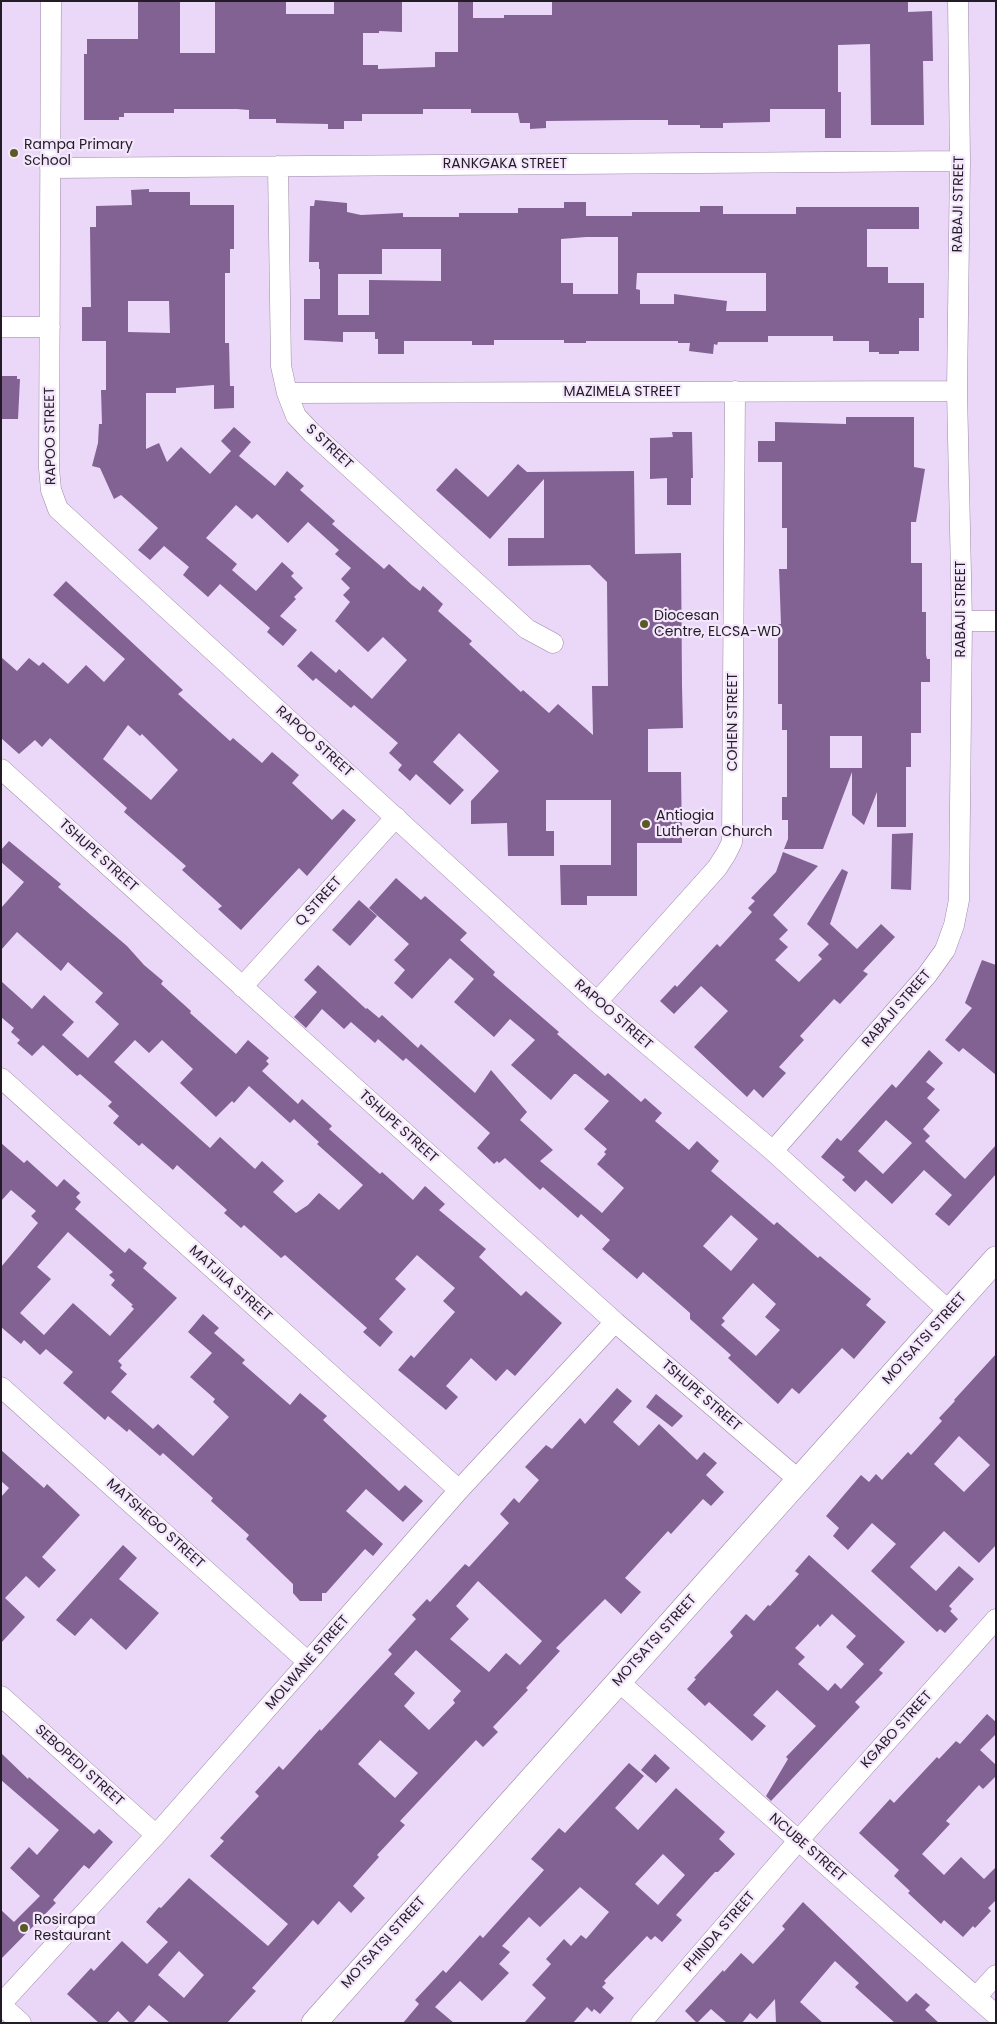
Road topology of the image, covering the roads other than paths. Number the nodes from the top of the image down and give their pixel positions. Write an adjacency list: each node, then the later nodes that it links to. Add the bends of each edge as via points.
1 (50, 1): 5 (street, RAPOO STREET)
2 (958, 1): 3 (street, RABAJI STREET)
3 (960, 161): 4 (street, RANKGAKA STREET); 9 (street, RABAJI STREET)
4 (278, 166): 5 (street, RANKGAKA STREET); 10 (street, S STREET, via 282,366)
5 (50, 168): 7 (street, RAPOO STREET)
6 (1, 327): 7 (street)
7 (50, 327): 15 (street, RAPOO STREET, via 49,468 51,490 58,509)
8 (735, 391): 9 (street, MAZIMELA STREET); 10 (street, MAZIMELA STREET); 17 (street, COHEN STREET, via 732,842 717,868)
9 (957, 391): 11 (street, RABAJI STREET)
10 (287, 393): 13 (street, S STREET, via 296,416 312,433 527,629)
11 (962, 621): 12 (street); 19 (street, RABAJI STREET, via 958,900 954,925 945,950 927,975)
12 (996, 622)
13 (553, 643)
14 (1, 769): 16 (street, TSHUPE STREET)
15 (396, 817): 16 (street, Q STREET); 17 (street, RAPOO STREET)
16 (242, 987): 22 (street, TSHUPE STREET)
17 (596, 1002): 19 (street, RAPOO STREET)
18 (1, 1078): 25 (street, MATJILA STREET)
19 (774, 1151): 21 (street, RAPOO STREET)
20 (996, 1260): 21 (street, MOTSATSI STREET)
21 (950, 1312): 24 (street, MOTSATSI STREET)
22 (615, 1322): 24 (street, TSHUPE STREET); 25 (street, MOLWANE STREET)
23 (1, 1387): 27 (street, MATSHEGO STREET)
24 (800, 1481): 28 (street, MOTSATSI STREET)
25 (459, 1490): 27 (street, MOLWANE STREET)
26 (996, 1619): 31 (street, KGABO STREET)
27 (308, 1662): 30 (street, MOLWANE STREET)
28 (619, 1682): 31 (street, NCUBE STREET); 38 (street, MOTSATSI STREET)
29 (1, 1696): 30 (street, SEBOPEDI STREET)
30 (156, 1835): 34 (street, MOLWANE STREET)
31 (798, 1841): 33 (street, NCUBE STREET); 36 (street, PHINDA STREET)
32 (996, 1974): 33 (street)
33 (976, 1997): 35 (street, NCUBE STREET)
34 (1, 2004): 37 (street)
35 (996, 2015)
36 (648, 2020)
37 (21, 2023)
38 (314, 2023)

